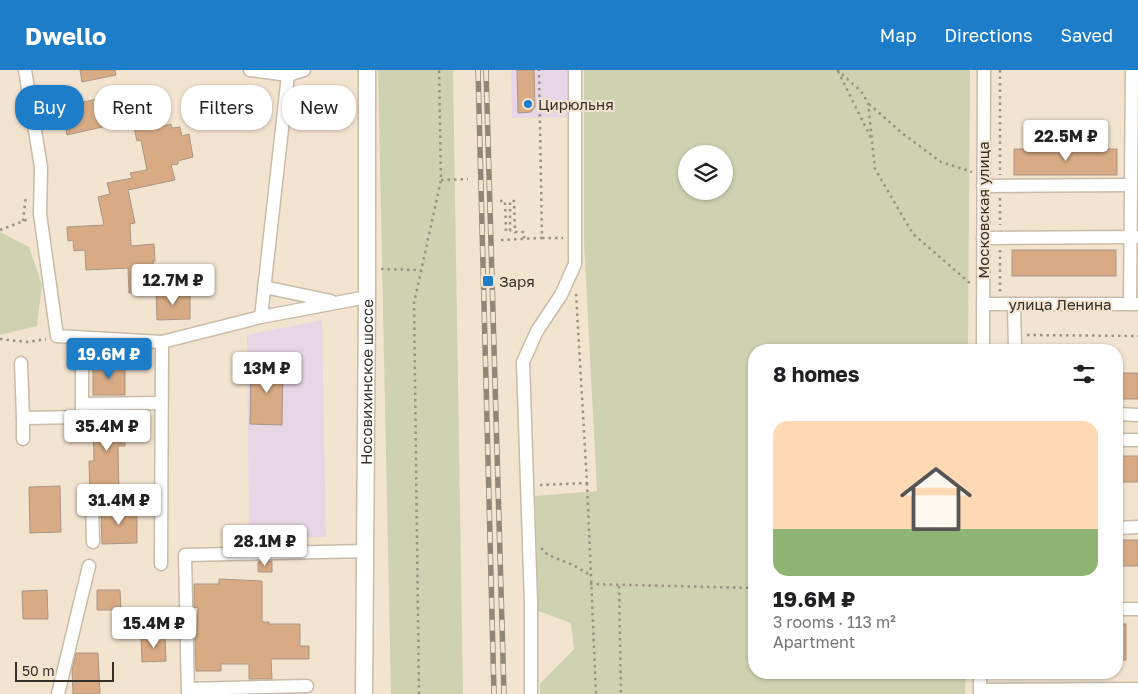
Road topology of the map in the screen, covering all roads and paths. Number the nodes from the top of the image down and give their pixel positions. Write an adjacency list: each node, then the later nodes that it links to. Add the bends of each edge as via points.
1 (25, 70): 18 (street, via 41,167)
2 (250, 70): 10 (street)
3 (304, 70): 10 (street)
4 (367, 70): 27 (main road, Носовихинское шоссе)
5 (439, 70): 14 (path)
6 (539, 70): 21 (path)
7 (575, 70): 22 (street)
8 (984, 70): 15 (street, Московская улица)
9 (1132, 70): 16 (street)
10 (288, 75): 29 (street)
11 (868, 103): 12 (path); 12 (path, via 861,91 837,70); 15 (path, via 941,162)
12 (872, 140): 31 (path, via 875,169 913,234)
13 (468, 179): 14 (path)
14 (441, 180): 28 (path)
15 (983, 181): 16 (street); 23 (street, Московская улица)
16 (1134, 190): 20 (street)
17 (500, 201): 24 (path, via 505,201 506,231 510,231 510,201 514,201 515,232 524,232)
18 (40, 214): 19 (path); 37 (street)
19 (0, 230)
20 (1134, 237): 23 (street); 34 (street)
21 (542, 238): 22 (path); 24 (path)
22 (575, 238): 26 (street)
23 (983, 238): 31 (street, Московская улица)
24 (524, 239): 25 (path)
25 (501, 240)
26 (575, 264): 53 (path); 54 (street, via 523,362)
27 (368, 268): 28 (path); 30 (main road, Носовихинское шоссе)
28 (421, 270): 76 (path, via 414,303)
29 (264, 287): 32 (street); 35 (street)
30 (368, 297): 32 (street); 60 (main road, Носовихинское шоссе)
31 (983, 298): 33 (street, улица Ленина); 41 (street, Московская улица)
32 (339, 302): 35 (street)
33 (1014, 304): 34 (street, улица Ленина); 36 (street)
34 (1134, 304)
35 (261, 317): 40 (street)
36 (1016, 335): 38 (path); 42 (street)
37 (57, 336): 39 (path, via 28,342); 40 (street)
38 (1138, 336)
39 (0, 339)
40 (162, 342): 45 (street)
41 (983, 344)
42 (1015, 344)
43 (22, 363): 49 (street)
44 (82, 368): 46 (street)
45 (160, 403): 46 (street); 55 (street)
46 (82, 404): 49 (street, via 82,417)
47 (1123, 414): 48 (street)
48 (1138, 414)
49 (22, 418): 50 (street)
50 (23, 439)
51 (1123, 440): 52 (street)
52 (1138, 440)
53 (587, 483): 54 (path, via 541,484); 63 (path)
54 (527, 492): 58 (street)
55 (161, 500): 59 (street, via 92,502); 61 (street)
56 (1138, 527): 57 (street)
57 (1123, 528)
58 (528, 535): 63 (path, via 548,555); 77 (street)
59 (93, 542)
60 (366, 552): 72 (street, via 185,555); 75 (main road, Носовихинское шоссе)
61 (161, 564)
62 (89, 566): 74 (street)
63 (590, 575): 64 (path)
64 (590, 584): 65 (path); 78 (path)
65 (619, 585): 66 (path); 79 (path)
66 (748, 588)
67 (1123, 609): 68 (street)
68 (1138, 609)
69 (980, 679): 73 (street)
70 (307, 686): 72 (street)
71 (1138, 689): 73 (street)
72 (188, 692)
73 (980, 692)
74 (58, 694)
75 (364, 694)
76 (419, 694)
77 (531, 694)
78 (596, 694)
79 (621, 694)

